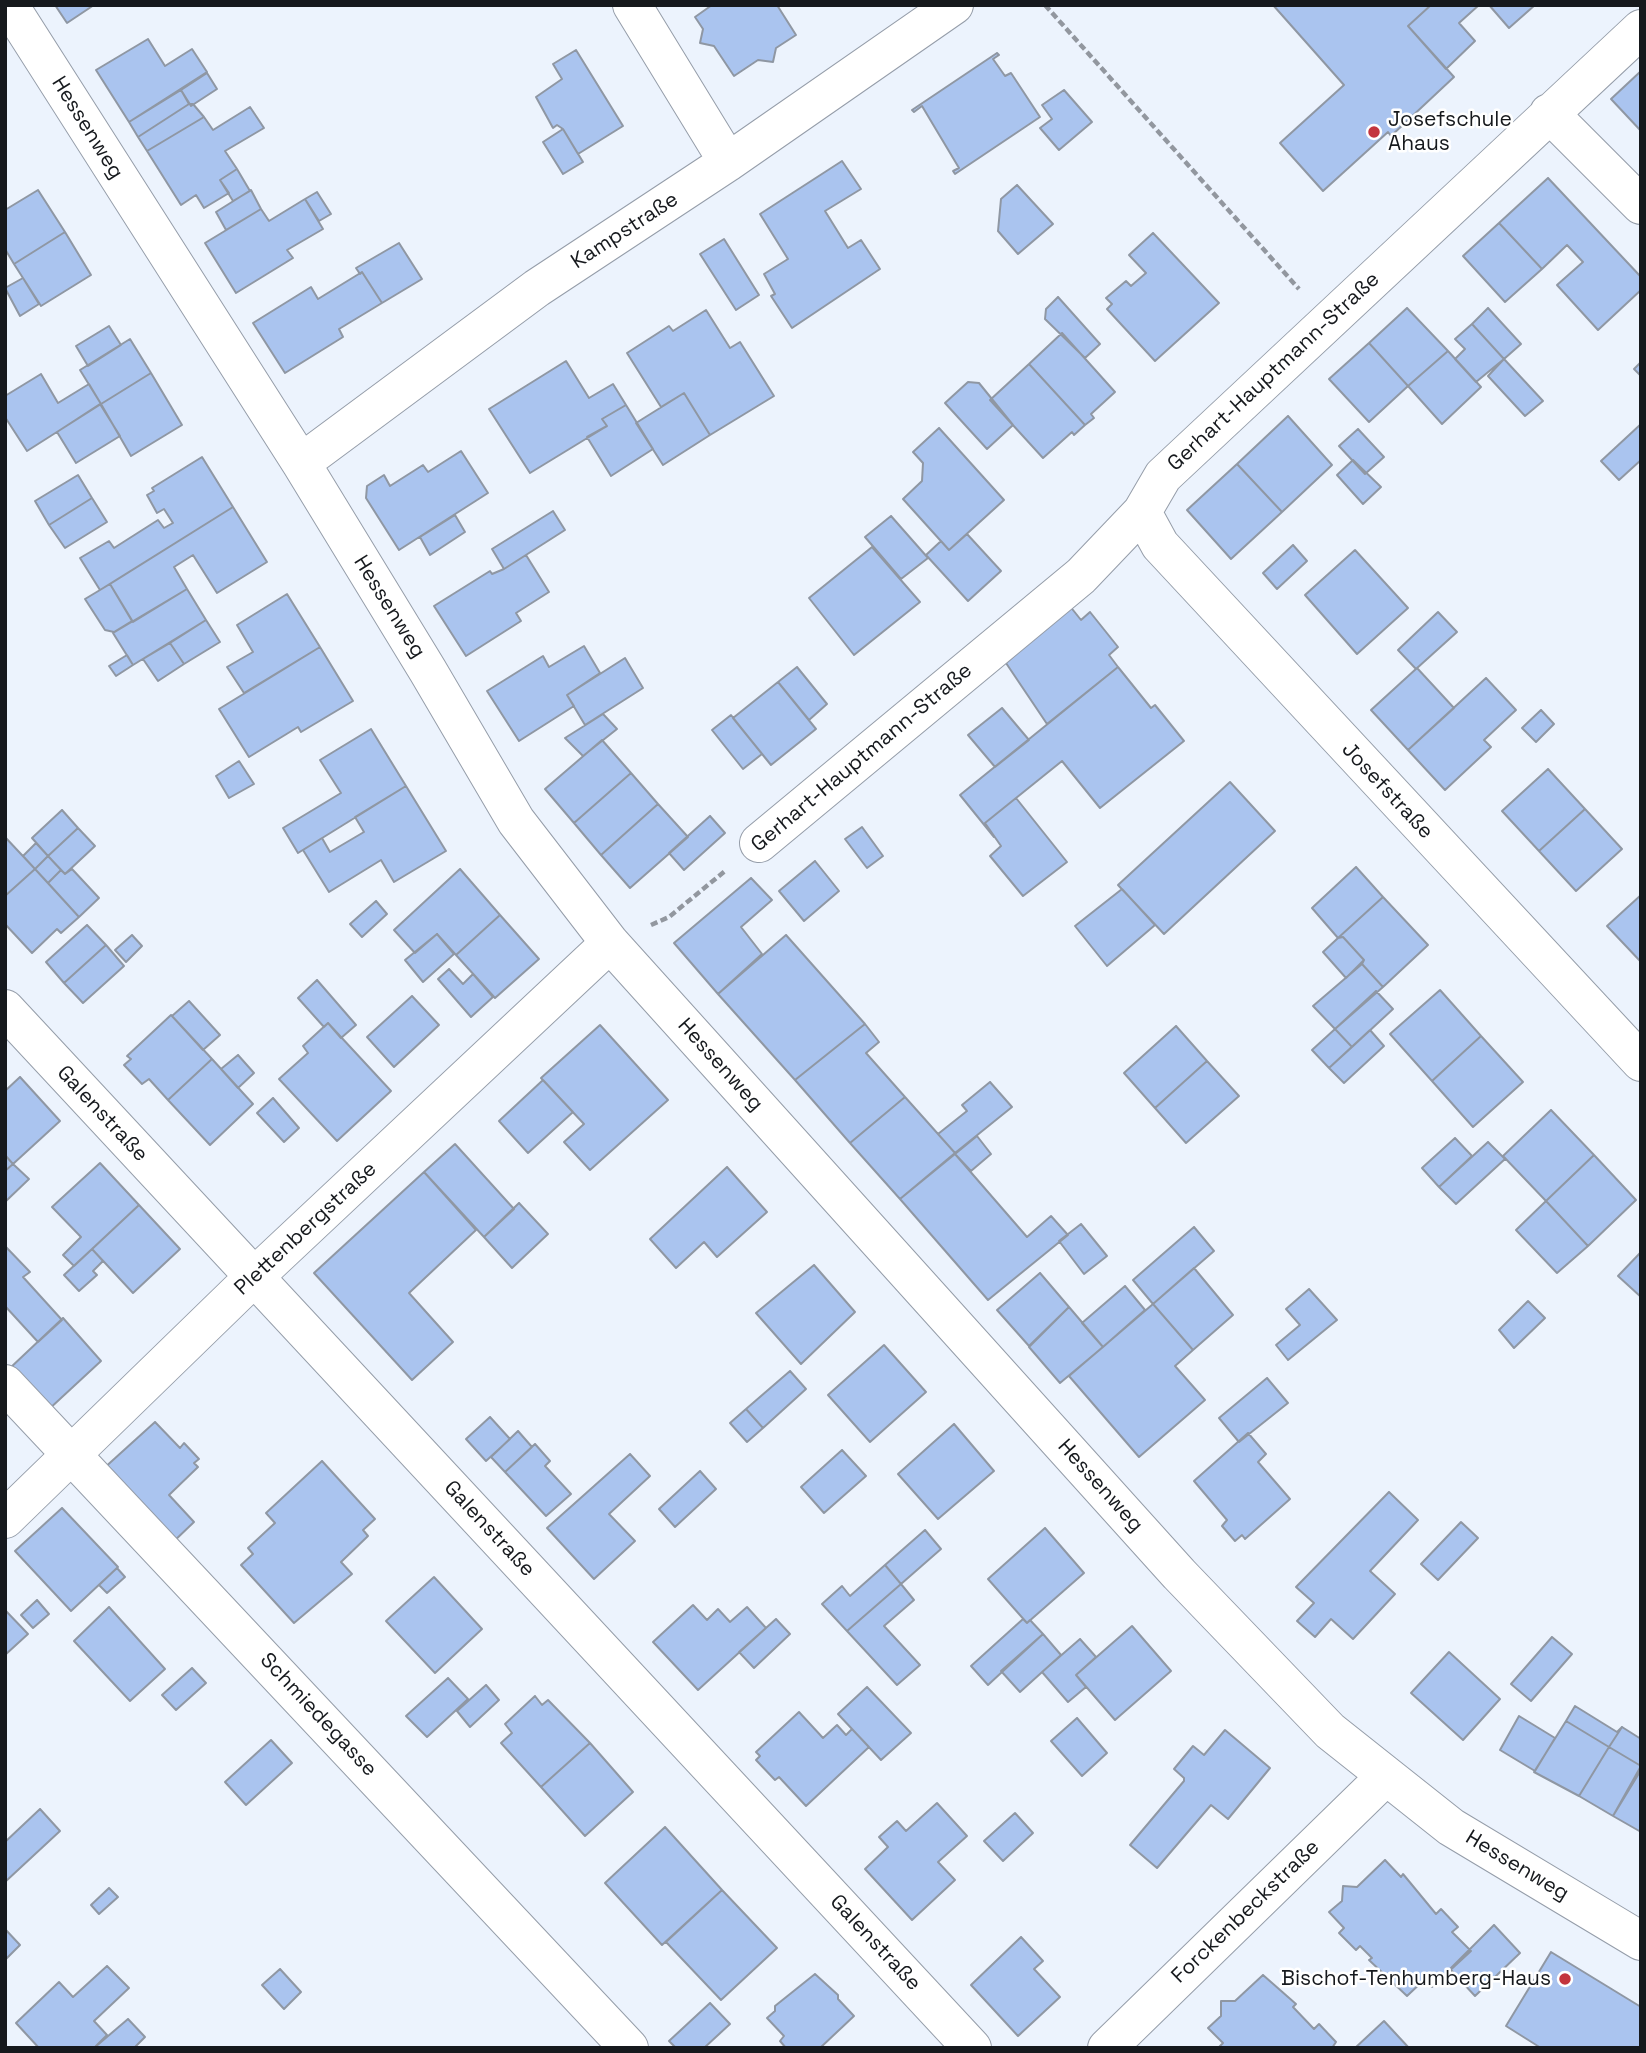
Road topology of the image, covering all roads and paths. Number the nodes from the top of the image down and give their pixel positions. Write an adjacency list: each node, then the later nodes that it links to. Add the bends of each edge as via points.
1 (632, 5): 7 (street)
2 (954, 5): 7 (street, Kampstraße)
3 (1045, 5): 9 (path)
4 (10, 13): 10 (street, Hessenweg)
5 (1641, 29): 6 (street, Gerhart-Hauptmann-Straße)
6 (1549, 113): 8 (street); 9 (street, Gerhart-Hauptmann-Straße)
7 (728, 163): 10 (street, Kampstraße, via 537,288)
8 (1641, 205)
9 (1328, 321): 11 (street, Gerhart-Hauptmann-Straße, via 1163,476)
10 (301, 463): 13 (street, Hessenweg, via 516,821)
11 (1142, 512): 12 (street, Gerhart-Hauptmann-Straße, via 1081,576); 15 (street, Josefstraße, via 1160,545)
12 (759, 844): 13 (path, Gerhart-Hauptmann-Straße, via 669,917)
13 (610, 943): 16 (street, Plettenbergstraße); 20 (street, Hessenweg, via 1179,1574 1330,1731)
14 (5, 1009): 16 (street, Galenstraße)
15 (1641, 1062)
16 (254, 1277): 18 (street, Plettenbergstraße); 23 (street, Galenstraße)
17 (5, 1384): 18 (street, Schmiedegasse)
18 (71, 1454): 19 (street, Plettenbergstraße); 22 (street, Schmiedegasse)
19 (5, 1519)
20 (1385, 1777): 21 (street, Hessenweg, via 1451,1827); 24 (street, Forckenbeckstraße)
21 (1641, 1941)
22 (629, 2048)
23 (972, 2048)
24 (1107, 2048)

